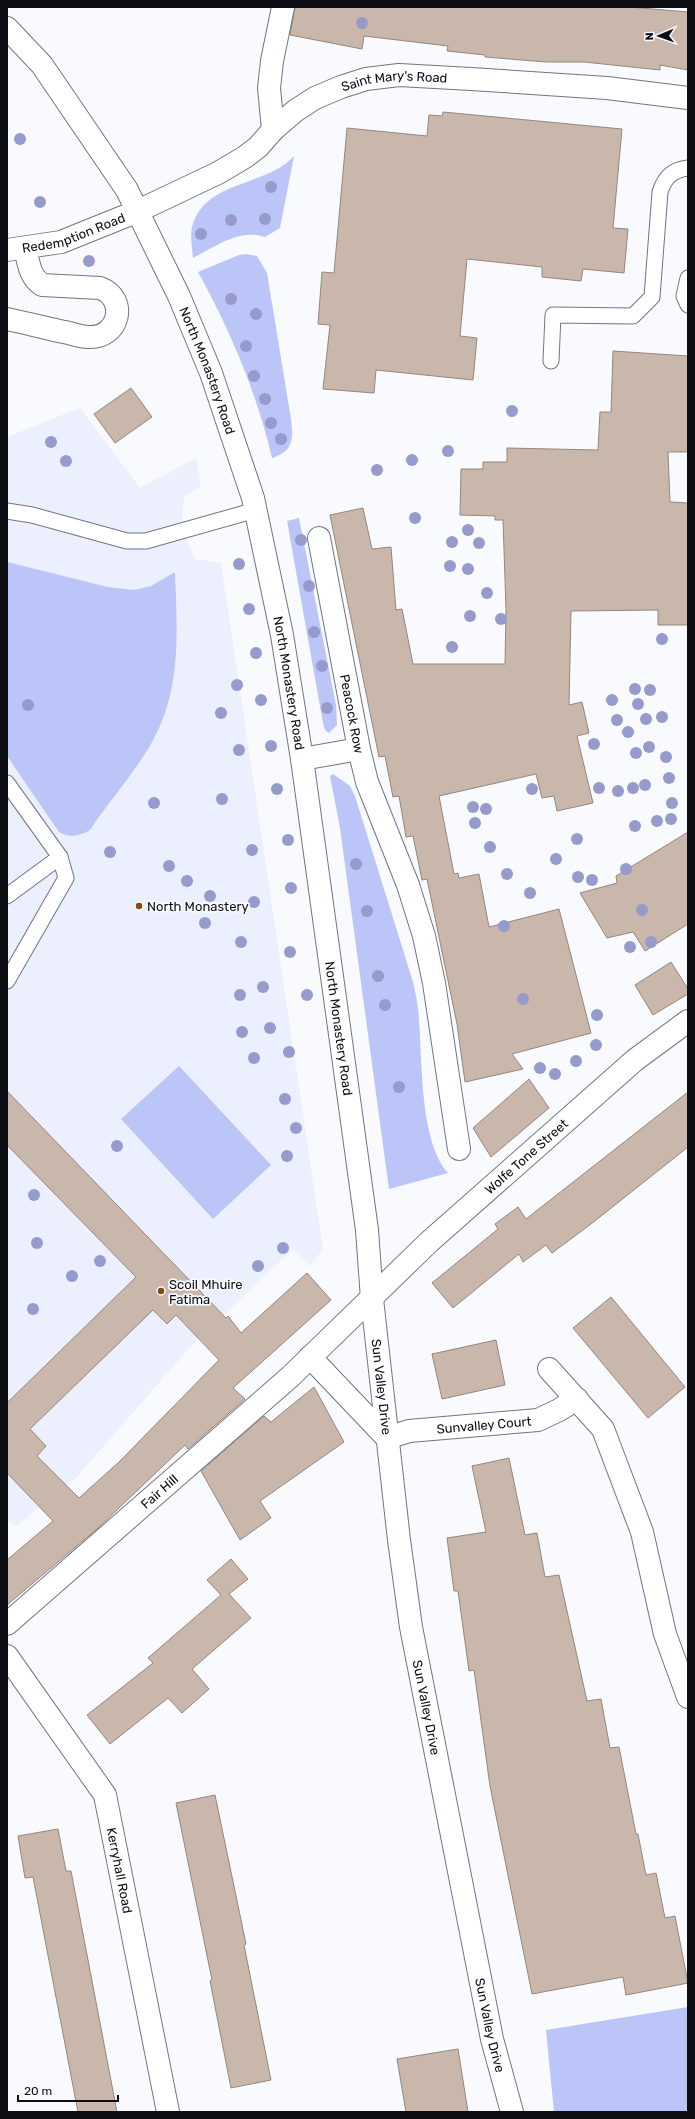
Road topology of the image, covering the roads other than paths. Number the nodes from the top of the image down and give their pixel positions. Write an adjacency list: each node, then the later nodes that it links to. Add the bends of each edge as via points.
1 (283, 7): 4 (street, via 269,88)
2 (7, 28): 6 (street, North Monastery Road, via 42,65 127,190)
3 (688, 98): 4 (street, Saint Mary's Road, via 607,88 399,75 366,79 341,87 300,108)
4 (273, 130): 6 (street, Saint Mary's Road, via 245,157 218,173)
5 (688, 168): 11 (lane, via 671,173 660,192 652,297 633,316 553,315)
6 (138, 211): 7 (street, Redemption Road, via 61,242); 12 (street, North Monastery Road, via 179,296 211,373)
7 (16, 250): 10 (street, via 35,280 42,285 107,290 117,306 117,316 112,329 103,335 88,337)
8 (688, 278): 9 (lane, via 684,296)
9 (688, 305)
10 (7, 319)
11 (551, 361)
12 (256, 510): 13 (lane, via 146,541 127,541 32,515); 16 (street, North Monastery Road, via 282,635)
13 (7, 511)
14 (319, 538): 15 (street, Peacock Row)
15 (359, 749): 16 (street, North Monastery Road); 22 (street, Peacock Row, via 367,782 408,885 424,936 434,983)
16 (302, 759): 23 (street, North Monastery Road, via 367,1230)
17 (7, 783): 18 (lane)
18 (60, 857): 19 (lane); 20 (lane, via 66,878)
19 (7, 896)
20 (7, 981)
21 (688, 1021): 23 (street, Wolfe Tone Street, via 635,1060 429,1242)
22 (459, 1149)
23 (372, 1299): 24 (street, Fair Hill); 27 (street, Sun Valley Drive)
24 (310, 1357): 27 (street); 28 (street, Fair Hill)
25 (549, 1369): 26 (street)
26 (577, 1399): 27 (street, Sunvalley Court, via 538,1420 409,1431); 30 (street, via 603,1429 642,1532 665,1634)
27 (387, 1438): 32 (street, Sun Valley Drive, via 410,1627 492,2039)
28 (7, 1624)
29 (7, 1656): 31 (street, Kerryhall Road, via 105,1795)
30 (688, 1697)
31 (168, 2112)
32 (512, 2112)

